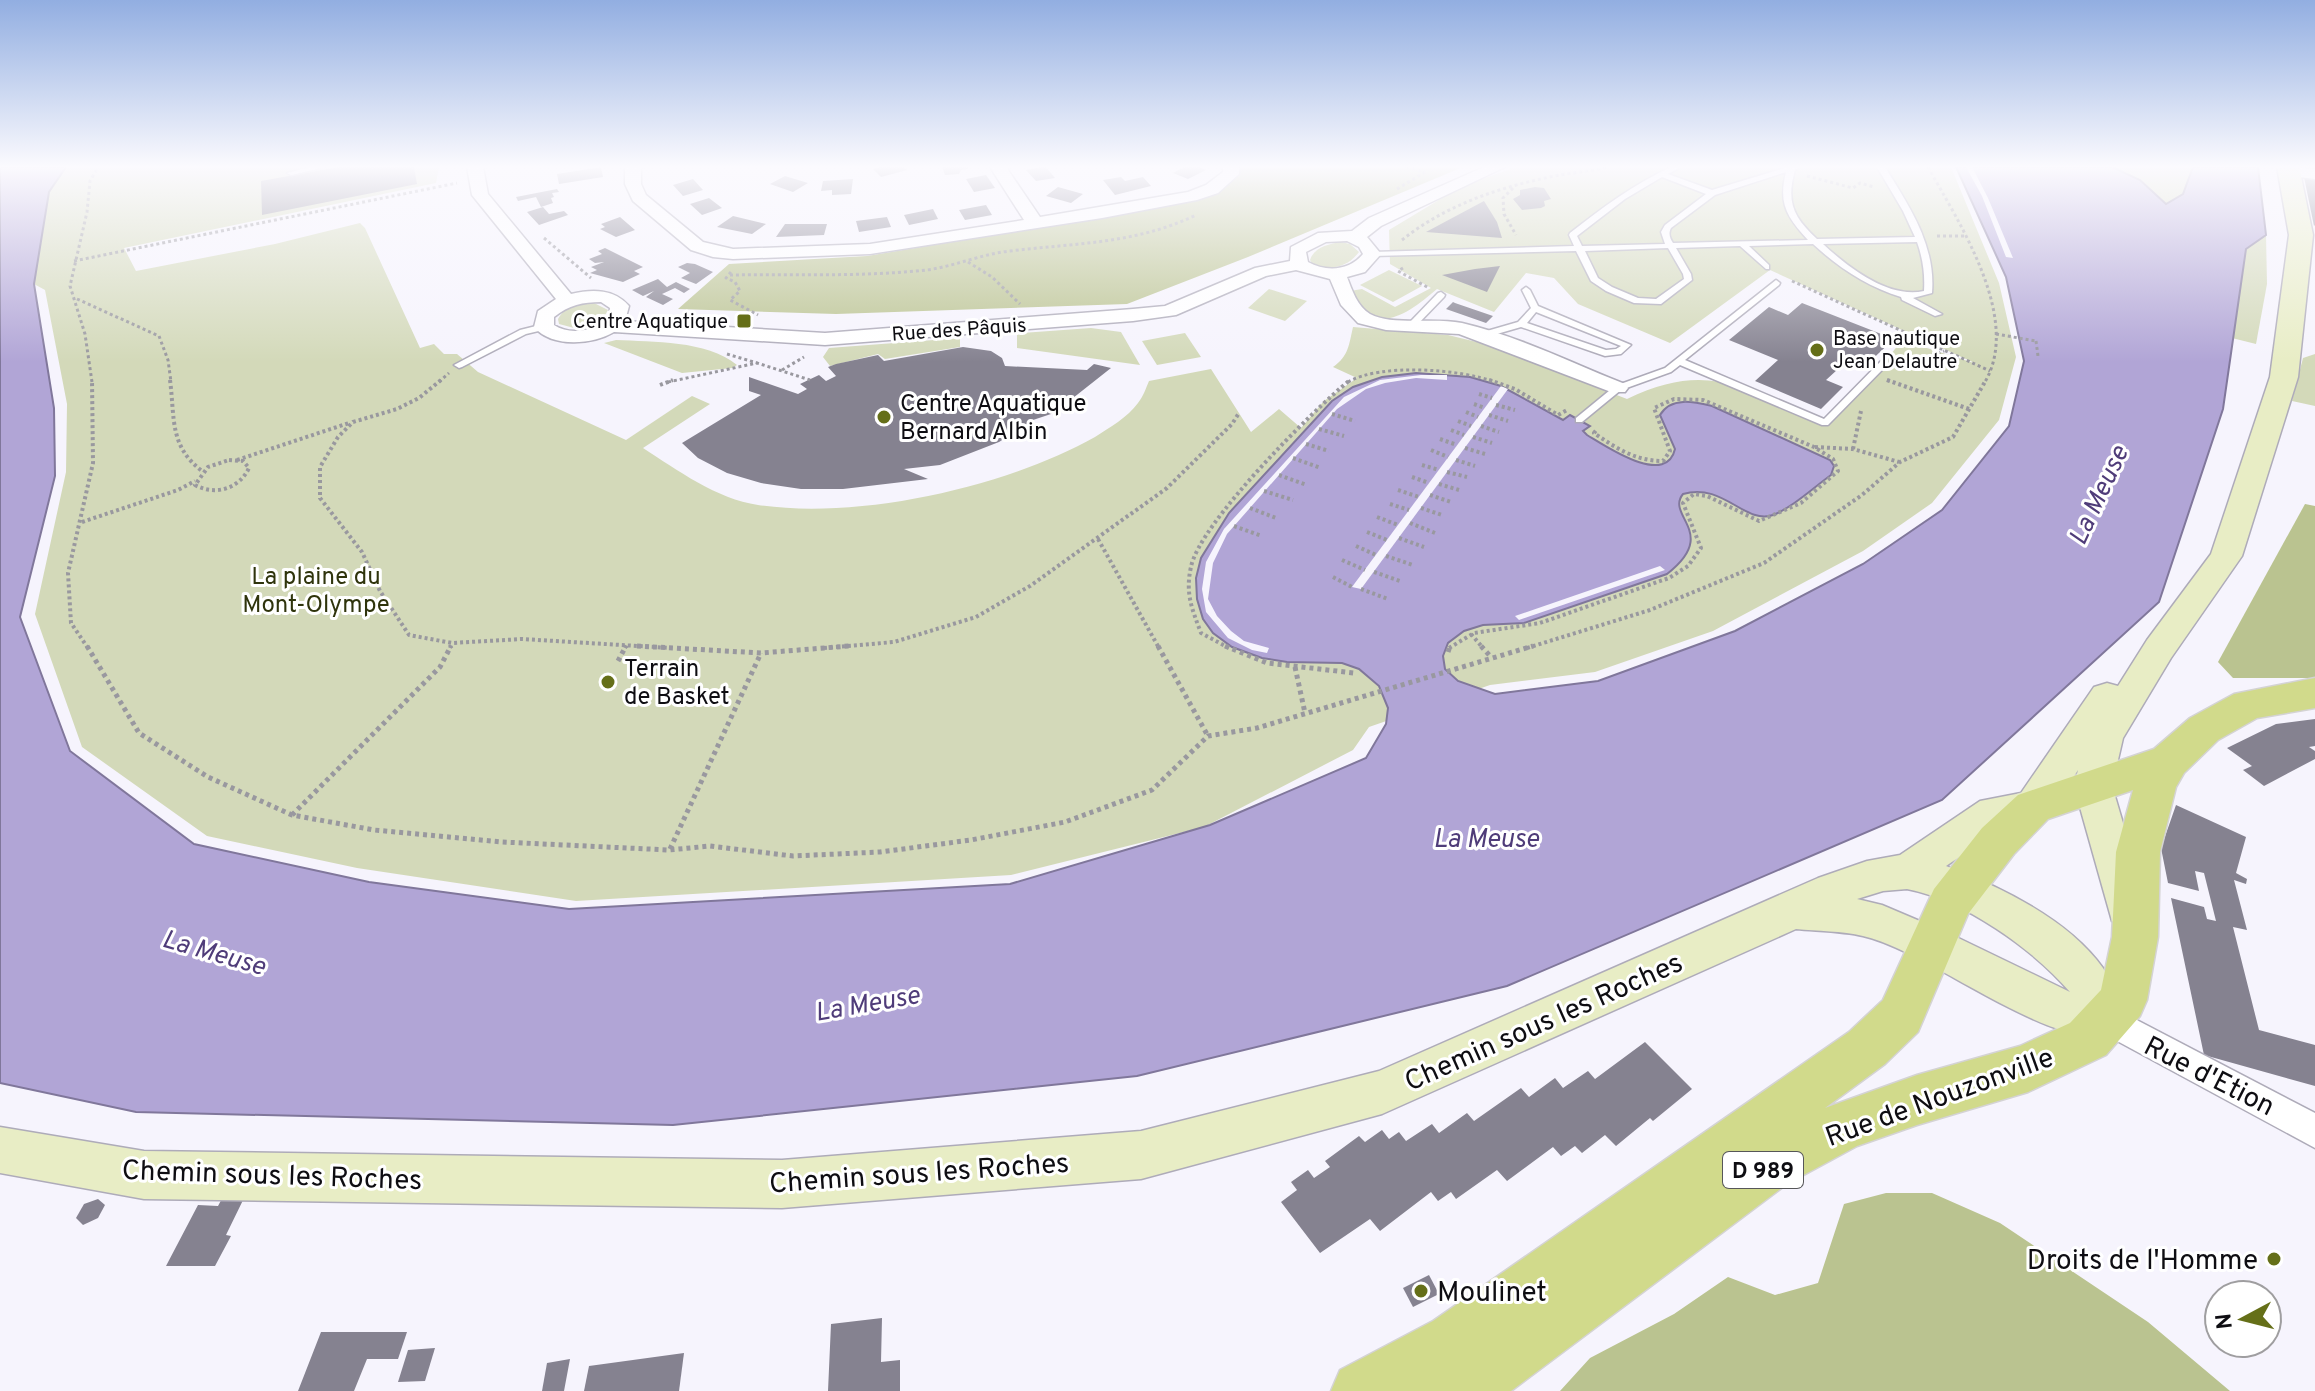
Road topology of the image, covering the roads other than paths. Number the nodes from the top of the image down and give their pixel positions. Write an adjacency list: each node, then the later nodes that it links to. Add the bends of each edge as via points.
1 (510, 232): 24 (street)
2 (680, 232): 3 (street, via 713,252 834,253)
3 (975, 232)
4 (1362, 232): 10 (street)
5 (1577, 232): 15 (lane, via 1573,235)
6 (1665, 232): 14 (lane)
7 (1806, 232): 12 (lane)
8 (1917, 232): 11 (lane)
9 (2308, 236): 37 (street, D 989, via 2284,377 2226,556)
10 (1355, 237): 16 (street); 17 (street, via 1312,240 1297,251)
11 (1920, 238): 12 (lane); 23 (lane, via 1928,293)
12 (1813, 243): 13 (lane); 23 (lane)
13 (1743, 245): 14 (lane); 18 (lane)
14 (1670, 247): 15 (lane); 15 (lane, via 1688,280 1650,303 1600,285)
15 (1578, 249): 16 (lane)
16 (1372, 254): 19 (street, via 1360,267)
17 (1299, 264): 19 (street, Rue des Pâquis, via 1320,274); 29 (street, Rue des Pâquis, via 1268,270 1169,311 1133,315 825,339)
18 (1766, 267)
19 (1336, 273): 27 (street, via 1363,318)
20 (1776, 283): 32 (lane)
21 (1526, 290): 25 (lane)
22 (1441, 295): 27 (lane)
23 (1899, 295): 26 (lane)
24 (567, 301): 29 (street, via 593,296 614,301 621,312); 30 (street, via 545,315)
25 (1535, 308): 28 (lane); 28 (lane, via 1627,345 1605,353)
26 (1938, 314)
27 (1413, 324): 31 (street, via 1433,323)
28 (1521, 324): 31 (lane)
29 (610, 326): 30 (street, Rue des Pâquis, via 577,342)
30 (544, 327): 34 (lane, via 518,334)
31 (1483, 335): 35 (street)
32 (1679, 361): 33 (lane, via 1825,423); 35 (lane)
33 (1884, 363)
34 (459, 365)
35 (1618, 388): 36 (lane)
36 (1582, 418)
37 (2159, 649): 40 (street, D 989, via 2105,736); 41 (street, D 989, via 2103,699)
38 (2315, 693): 39 (main road, via 2248,705 2204,729)
39 (2162, 773): 40 (main road); 45 (main road, via 2138,852)
40 (2093, 786): 41 (main road); 45 (street, D 989)
41 (2033, 807): 42 (street, Chemin sous les Roches, via 1994,812); 43 (main road, D 989, via 1998,841)
42 (1907, 872): 43 (street); 44 (street, Chemin sous les Roches, via 1834,888)
43 (1960, 892): 46 (main road, D 989, via 1950,903); 47 (street, via 2054,946 2086,981)
44 (1793, 911): 46 (street, Chemin sous les Roches, via 1867,918); 49 (street, Chemin sous les Roches, via 1382,1092 1141,1155 782,1184 144,1175)
45 (2135, 937): 47 (main road, D 989, via 2123,1000)
46 (1933, 946): 47 (street, Chemin sous les Roches, via 2067,1013); 50 (main road, Rue de Nouzonville / D 989, via 1901,1016 1867,1048 1454,1342)
47 (2106, 1019): 48 (street, Rue d'Etion); 51 (main road, Rue de Nouzonville / D 989, via 2088,1039 2028,1068 1843,1126 1768,1165)
48 (2315, 1131)
49 (0, 1150)
50 (1361, 1391)
51 (1455, 1391)

